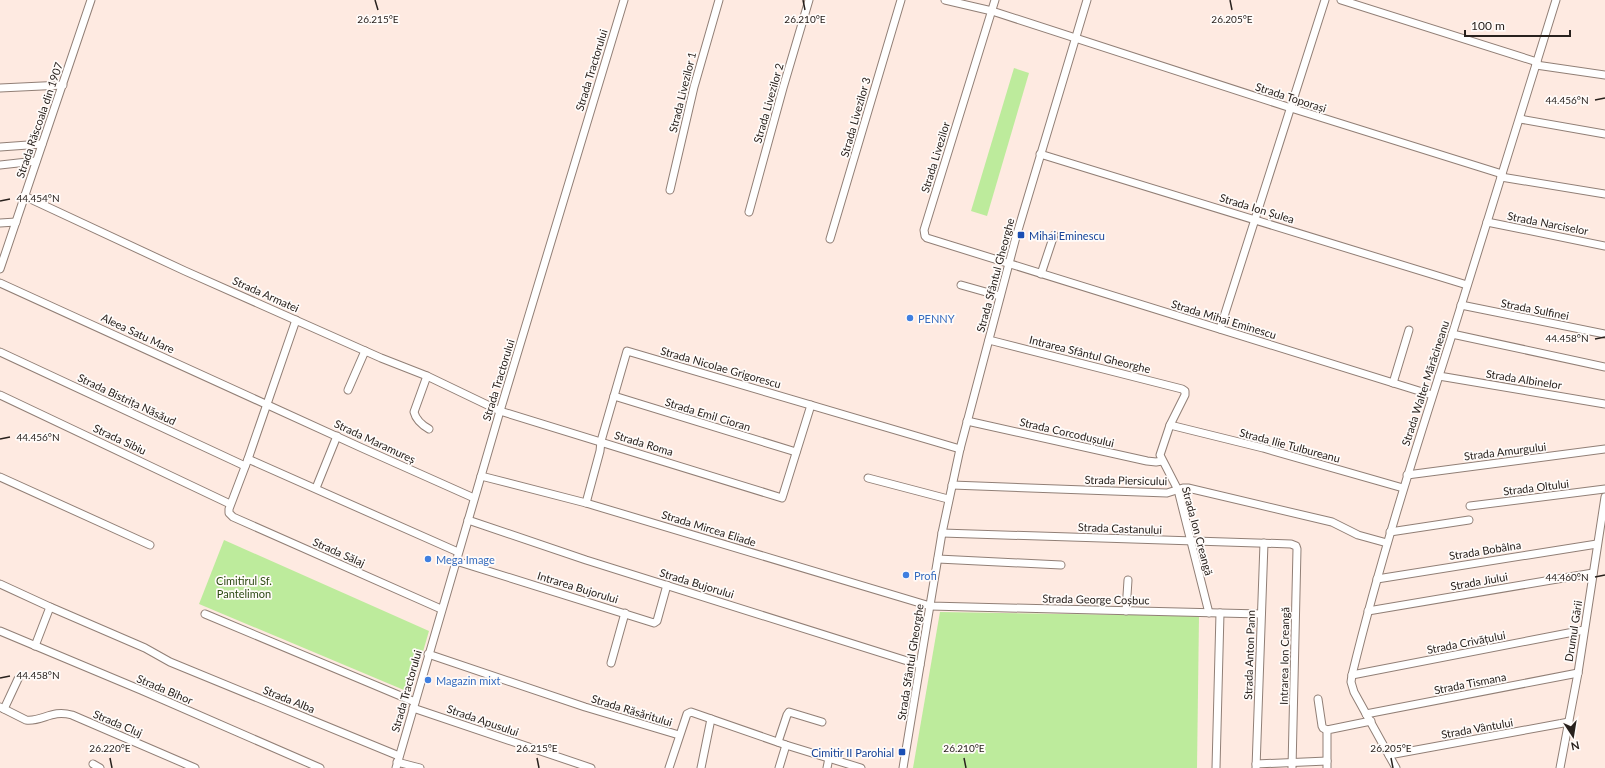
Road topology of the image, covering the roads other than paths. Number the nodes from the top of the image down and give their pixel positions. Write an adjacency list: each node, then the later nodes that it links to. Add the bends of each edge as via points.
1 (91, 0): 16 (street, Strada Răscoala din 1907)
2 (624, 0): 65 (street, Strada Tractorului)
3 (718, 0): 27 (street, Strada Livezilor 1)
4 (809, 0): 30 (street, Strada Livezilor 2)
5 (900, 0): 36 (street, Strada Livezilor 3)
6 (945, 0): 12 (street, Strada Toporași)
7 (995, 0): 12 (street, Strada Livezilor)
8 (1087, 0): 13 (street, Strada Sfântul Gheorghe)
9 (1325, 0): 18 (street)
10 (1341, 0): 14 (street)
11 (1556, 0): 14 (street, Strada Walter Mărăcineanu)
12 (992, 11): 13 (street, Strada Toporași); 38 (street, Strada Livezilor, via 924,233 930,240)
13 (1075, 39): 18 (street, Strada Toporași); 23 (street, Strada Sfântul Gheorghe)
14 (1536, 64): 15 (street); 19 (street, Strada Walter Mărăcineanu)
15 (1605, 75)
16 (63, 85): 17 (street); 21 (street, Strada Răscoala din 1907)
17 (0, 88)
18 (1291, 108): 26 (street, Strada Toporași); 31 (street)
19 (1520, 119): 20 (street); 26 (street, Strada Walter Mărăcineanu)
20 (1605, 134)
21 (42, 144): 22 (street); 24 (street, Strada Răscoala din 1907)
22 (0, 147)
23 (1040, 154): 31 (street, Strada Ion Șulea); 38 (street, Strada Sfântul Gheorghe)
24 (36, 161): 25 (street); 29 (street, Strada Răscoala din 1907)
25 (0, 165)
26 (1501, 176): 28 (street, Strada Toporași); 33 (street, Strada Walter Mărăcineanu)
27 (670, 190)
28 (1605, 194)
29 (24, 196): 32 (street, Strada Răscoala din 1907); 46 (street, Strada Armatei)
30 (749, 212)
31 (1255, 219): 43 (street, Strada Ion Șulea); 47 (street)
32 (16, 222): 34 (street); 39 (street, Strada Răscoala din 1907)
33 (1487, 222): 37 (street, Strada Narciselor); 43 (street, Strada Walter Mărăcineanu)
34 (0, 223)
35 (1054, 235): 40 (street)
36 (830, 239)
37 (1605, 246)
38 (1008, 265): 40 (street, Strada Mihai Eminescu); 44 (street, Strada Sfântul Gheorghe)
39 (0, 270)
40 (1040, 274): 47 (street, Strada Mihai Eminescu)
41 (0, 283): 62 (street, Aleea Satu Mare)
42 (961, 285): 44 (street)
43 (1467, 285): 45 (street, Strada Walter Mărăcineanu)
44 (1000, 296): 51 (street, Strada Sfântul Gheorghe)
45 (1461, 305): 49 (street, Strada Walter Mărăcineanu); 50 (street, Strada Sulfinei)
46 (296, 320): 52 (street, Strada Armatei); 62 (street)
47 (1220, 329): 57 (street, Strada Mihai Eminescu)
48 (1409, 330): 57 (street)
49 (1452, 334): 54 (street); 56 (street, Strada Walter Mărăcineanu)
50 (1605, 334)
51 (989, 340): 66 (street, Strada Sfântul Gheorghe); 67 (street, Intrarea Sfântul Gheorghe, via 1185,391)
52 (365, 351): 55 (street, Strada Armatei); 58 (street)
53 (0, 352): 76 (street, Strada Bistrița Năsăud)
54 (1605, 367)
55 (427, 376): 65 (street, Strada Armatei); 68 (street, via 414,412 415,417)
56 (1438, 376): 60 (street, Strada Walter Mărăcineanu); 63 (street, Strada Albinelor)
57 (1393, 383): 60 (street, Strada Mihai Eminescu)
58 (348, 390)
59 (0, 395): 90 (street, Strada Sibiu)
60 (1432, 395): 77 (street, Strada Walter Mărăcineanu)
61 (614, 396): 64 (street, Strada Nicolae Grigorescu, via 627,352); 70 (street, Strada Nicolae Grigorescu); 73 (street, Strada Emil Cioran)
62 (266, 404): 69 (street, Strada Maramureș); 74 (street)
63 (1605, 404)
64 (811, 405): 71 (street, Strada Nicolae Grigorescu); 73 (street)
65 (500, 411): 70 (street, Strada Roma); 78 (street, Strada Tractorului)
66 (967, 421): 71 (street, Strada Sfântul Gheorghe); 75 (street, Strada Corcodușului, via 1148,461)
67 (1170, 424): 75 (street, via 1160,450); 83 (street, Strada Ilie Tulbureanu)
68 (429, 429)
69 (337, 436): 82 (street); 87 (street, Strada Maramureș)
70 (601, 441): 73 (street, Strada Roma, via 782,498); 89 (street, Strada Nicolae Grigorescu)
71 (960, 449): 81 (street, Strada Sfântul Gheorghe)
72 (1605, 449): 77 (street, Strada Amurgului)
73 (796, 452)
74 (248, 459): 76 (street); 82 (street)
75 (1162, 461): 85 (street, Strada Ion Creangă)
76 (245, 466): 90 (street)
77 (1407, 475): 83 (street, Strada Walter Mărăcineanu)
78 (481, 476): 87 (street, Strada Tractorului); 89 (street, Strada Mircea Eliade)
79 (0, 477): 100 (street)
80 (868, 478): 88 (street)
81 (952, 485): 85 (street, Strada Piersicului, via 1167,493); 88 (street, Strada Sfântul Gheorghe)
82 (316, 488): 102 (street)
83 (1403, 488): 94 (street, Strada Walter Mărăcineanu)
84 (1605, 489): 91 (street, Strada Oltului)
85 (1178, 490): 96 (street, Strada Ion Creangă); 98 (street, Strada Piersicului, via 1188,488 1306,515)
86 (1605, 497): 99 (street, Drumul Gării)
87 (474, 498): 92 (street, Strada Tractorului)
88 (948, 500): 95 (street, Strada Sfântul Gheorghe)
89 (586, 503): 111 (street, Strada Mircea Eliade)
90 (230, 504): 113 (street, Strada Sălaj, via 229,513 233,517)
91 (1470, 506)
92 (468, 520): 102 (street, Strada Tractorului); 110 (street, Strada Bujorului)
93 (1469, 520): 94 (street)
94 (1390, 532): 98 (street, Strada Walter Mărăcineanu)
95 (942, 533): 96 (street, Strada Castanului); 103 (street, Strada Sfântul Gheorghe)
96 (1190, 541): 97 (street, Strada Castanului); 117 (street, Strada Ion Creangă)
97 (1264, 543): 101 (street, Strada Castanului); 120 (street, Strada Anton Pann)
98 (1387, 543): 107 (street, Strada Walter Mărăcineanu)
99 (1597, 544): 106 (street, Drumul Gării); 107 (street, Strada Bobâlna)
100 (150, 545)
101 (1296, 546): 146 (street, Intrarea Ion Creangă)
102 (458, 552): 104 (street, Strada Tractorului)
103 (938, 559): 105 (street); 111 (street, Strada Sfântul Gheorghe)
104 (456, 561): 113 (street, Strada Tractorului); 116 (street, Intrarea Bujorului)
105 (1061, 565)
106 (1593, 573): 115 (street, Strada Jiului); 121 (street, Drumul Gării)
107 (1377, 579): 115 (street, Strada Walter Mărăcineanu)
108 (1128, 580): 114 (street)
109 (0, 584): 112 (street)
110 (667, 585): 116 (street, Intrarea Bujorului, via 656,622); 126 (street, Strada Bujorului)
111 (930, 606): 114 (street, Strada George Coșbuc); 126 (street, Strada Sfântul Gheorghe)
112 (50, 607): 123 (street); 144 (street, Strada Alba)
113 (441, 609): 124 (street, Strada Tractorului)
114 (1126, 611): 117 (street, Strada George Coșbuc)
115 (1368, 611): 128 (street, Strada Walter Mărăcineanu)
116 (625, 613): 125 (street)
117 (1208, 613): 118 (street, Strada George Coșbuc)
118 (1220, 613): 120 (street, Strada George Coșbuc); 158 (street)
119 (205, 614): 131 (street, Strada Apusului)
120 (1261, 614): 147 (street, Strada Anton Pann)
121 (1584, 630): 127 (street, Drumul Gării); 128 (street, Strada Crivățului)
122 (0, 632): 123 (street, Strada Bihor)
123 (35, 646): 149 (street, Strada Bihor)
124 (428, 654): 131 (street, Strada Tractorului); 139 (street, Strada Răsăritului)
125 (611, 663)
126 (920, 665): 157 (street, Strada Sfântul Gheorghe)
127 (1578, 673): 133 (street, Strada Tismana); 137 (street, Drumul Gării)
128 (1352, 675): 133 (street, Strada Walter Mărăcineanu, via 1353,689)
129 (18, 679): 132 (street)
130 (1318, 698): 138 (street, via 1322,726)
131 (414, 705): 144 (street, Strada Tractorului); 151 (street, Strada Apusului)
132 (2, 708): 148 (street, Strada Cluj, via 31,721 54,713 72,715)
133 (1366, 714): 135 (street, Strada Walter Mărăcineanu)
134 (711, 720): 139 (street, Strada Răsăritului, via 688,712); 140 (street, Strada Răsăritului); 153 (street)
135 (1371, 721): 138 (street); 142 (street, Strada Walter Mărăcineanu)
136 (822, 722): 140 (street, via 789,712)
137 (1569, 722): 142 (street, Strada Vântului); 160 (street, Drumul Gării)
138 (1327, 730): 145 (street)
139 (679, 735): 152 (street)
140 (778, 742): 141 (street, Strada Răsăritului)
141 (786, 745): 143 (street, Strada Răsăritului); 154 (street)
142 (1389, 755): 159 (street, Strada Walter Mărăcineanu)
143 (829, 758): 155 (street); 156 (street, Strada Răsăritului)
144 (397, 762): 150 (street, Strada Alba)
145 (1327, 764): 146 (street)
146 (1292, 765): 147 (street)
147 (1256, 766)
148 (195, 768)
149 (320, 768)
150 (420, 768)
151 (591, 768)
152 (669, 768)
153 (701, 768)
154 (779, 768)
155 (827, 768)
156 (861, 768)
157 (903, 768)
158 (1216, 768)
159 (1396, 768)
160 (1560, 768)

